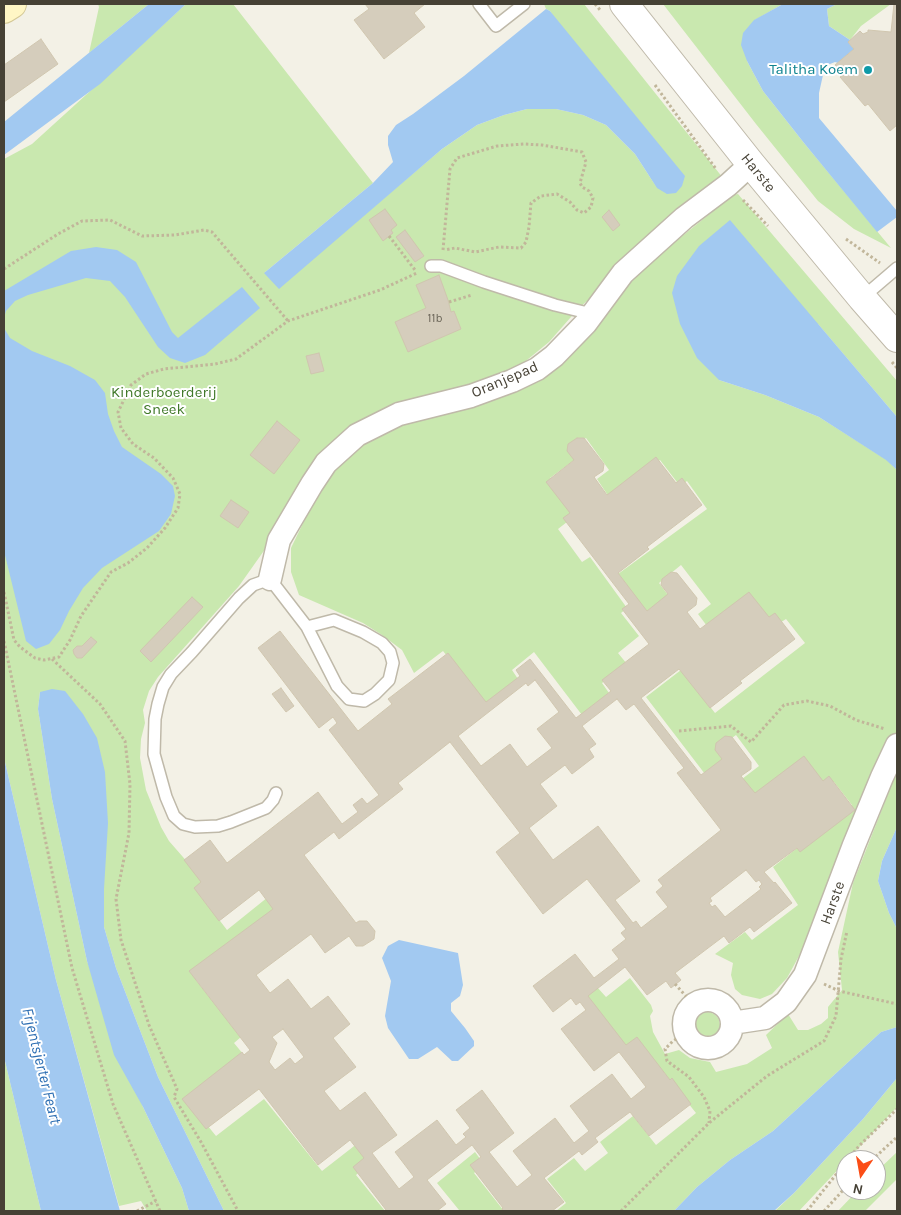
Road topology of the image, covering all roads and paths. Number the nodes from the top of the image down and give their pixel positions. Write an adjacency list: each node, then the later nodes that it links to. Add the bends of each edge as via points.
1 (12, 4): 5 (main road)
2 (479, 4): 3 (lane, via 496,26)
3 (524, 4)
4 (624, 4): 6 (street, Harste)
5 (4, 9)
6 (751, 164): 12 (street, Harste); 13 (street, Oranjepad, via 622,273)
7 (390, 236): 14 (path, via 417,273 380,290)
8 (443, 250): 8 (path, via 450,169 457,158 497,146 524,144 582,152 586,162 580,183 593,198 591,207 584,213 557,194 541,196 531,203 530,227 521,248 500,247 475,252 455,248); 9 (path, via 422,263 426,269)
9 (431, 266): 13 (lane, via 441,266 555,305)
10 (897, 268): 12 (lane)
11 (4, 269): 14 (path, via 82,221 110,220 142,236 204,230 212,232)
12 (862, 298): 15 (street, Harste)
13 (592, 314): 16 (street, Oranjepad, via 554,356 537,369 471,396 400,414 357,435 326,464 312,484 279,540)
14 (288, 321): 20 (path, via 236,359 164,369 146,374 131,384 118,412 122,428 133,444 154,458 173,478 180,494 178,508 147,548 111,572 59,657)
15 (897, 338)
16 (270, 579): 18 (lane); 23 (lane, via 252,585 171,674 158,704 154,754 166,797 174,816 183,824 195,827 231,822 266,808)
17 (4, 592): 20 (path, via 14,640 35,658)
18 (307, 627): 18 (lane, via 337,686 349,699 364,701 389,680 393,663 390,652 382,643 334,620)
19 (4, 642): 39 (path, via 72,968 113,1104)
20 (51, 659): 42 (path, via 100,704 125,741 130,784 128,833 116,899 121,940 149,1025 177,1089 174,1097)
21 (679, 731): 22 (path, via 731,726 751,742 784,705 807,701 830,706)
22 (893, 738): 25 (street, Harste, via 882,777)
23 (276, 793)
24 (848, 923): 27 (path, via 841,959)
25 (805, 975): 27 (path); 30 (street, Harste, via 786,1002 765,1018)
26 (676, 984): 28 (path)
27 (840, 991): 29 (path); 33 (path, via 836,1016 824,1041 767,1076)
28 (693, 1004): 30 (street, via 702,1000 719,1002 726,1008); 31 (street, via 684,1017)
29 (897, 1004)
30 (732, 1023): 31 (street, via 727,1039 713,1048 696,1046)
31 (685, 1034): 33 (path, via 665,1049 668,1061 689,1077 704,1097 710,1111)
32 (897, 1109): 35 (path)
33 (709, 1123): 43 (path)
34 (897, 1137): 36 (path)
35 (856, 1150)
36 (883, 1150)
37 (836, 1175): 44 (path)
38 (836, 1198): 45 (path)
39 (156, 1201): 40 (path); 41 (path)
40 (138, 1211)
41 (160, 1211)
42 (238, 1211)
43 (621, 1211)
44 (807, 1211)
45 (824, 1211)

